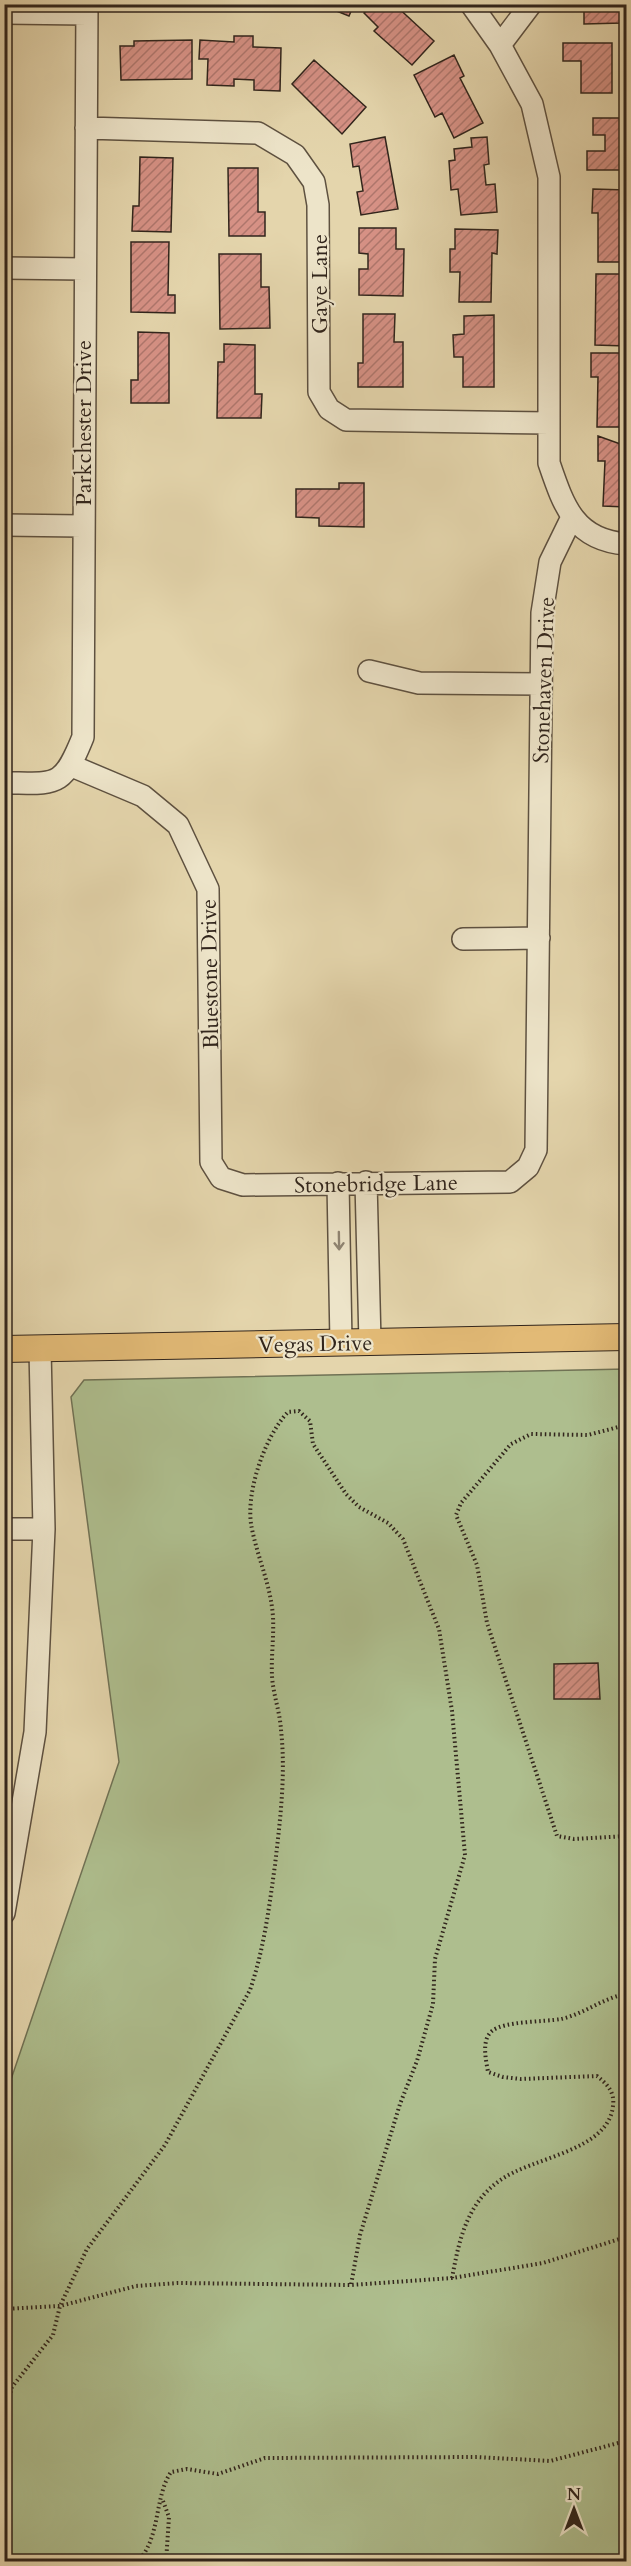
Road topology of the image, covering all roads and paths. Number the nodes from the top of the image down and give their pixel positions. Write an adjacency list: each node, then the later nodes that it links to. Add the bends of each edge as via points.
1 (471, 4): 5 (street)
2 (531, 4): 5 (street)
3 (87, 9): 4 (street); 6 (street, Parkchester Drive)
4 (4, 13)
5 (500, 45): 9 (street, via 532,104 549,177)
6 (86, 128): 8 (street, Parkchester Drive); 9 (street, Gaye Lane, via 258,133 295,155 314,182 318,205 320,392 329,409 346,420)
7 (4, 268): 8 (street)
8 (84, 268): 12 (street, Parkchester Drive)
9 (549, 423): 10 (street, via 549,463 564,506)
10 (572, 517): 13 (street, via 582,529 608,543); 15 (street, Stonehaven Drive, via 550,562 542,613)
11 (4, 525): 12 (street)
12 (82, 526): 16 (street, Parkchester Drive, via 83,737)
13 (627, 544)
14 (369, 671): 15 (street, via 419,683)
15 (541, 684): 18 (street, Stonehaven Drive)
16 (72, 766): 17 (street, via 51,783); 21 (street, Bluestone Drive, via 143,796 178,825 208,889 211,1162)
17 (4, 783)
18 (539, 938): 19 (street); 20 (street, Stonehaven Drive, via 536,1150)
19 (463, 939)
20 (528, 1167): 22 (street, Stonebridge Lane, via 510,1182)
21 (221, 1178): 23 (street, Stonebridge Lane, via 243,1185)
22 (366, 1182): 23 (street, Stonebridge Lane); 26 (street)
23 (338, 1183): 25 (street, one-way to 25)
24 (627, 1337): 26 (main road, Vegas Drive)
25 (341, 1342): 26 (main road, Vegas Drive); 27 (main road, Vegas Drive)
26 (370, 1342)
27 (40, 1348): 28 (main road, Vegas Drive); 30 (street)
28 (4, 1349)
29 (627, 1425): 32 (path, via 588,1435 531,1434 511,1444 460,1503 456,1515 477,1565 487,1623 557,1836)
30 (44, 1528): 31 (street); 33 (street, via 35,1732)
31 (4, 1529)
32 (627, 1836)
33 (4, 1913)
34 (627, 1994): 36 (path, via 613,1996 563,2018 492,2031 486,2041 488,2072 521,2079 597,2076 612,2092 612,2116 606,2127 588,2142 499,2181 472,2210 462,2229)
35 (627, 2237): 36 (path, via 543,2263)
36 (452, 2278): 37 (path)
37 (351, 2284): 38 (path, via 136,2286); 38 (path, via 363,2225 433,2004 435,1959 465,1855 452,1711 439,1629 418,1572 403,1539 388,1523 359,1507 346,1494 313,1444 310,1420 299,1411 288,1412 275,1425 254,1484 251,1527 273,1617 272,1677 281,1730 282,1805 259,1964 250,1990 165,2145 87,2248)
38 (60, 2306): 39 (path); 40 (path, via 53,2335 12,2387)
39 (4, 2309)
40 (4, 2414)
41 (627, 2441): 42 (path, via 550,2461 477,2457 265,2458 218,2474 187,2469 171,2472 162,2486)
42 (163, 2501): 43 (path, via 144,2555); 44 (path, via 169,2517)
43 (137, 2562)
44 (166, 2562)

